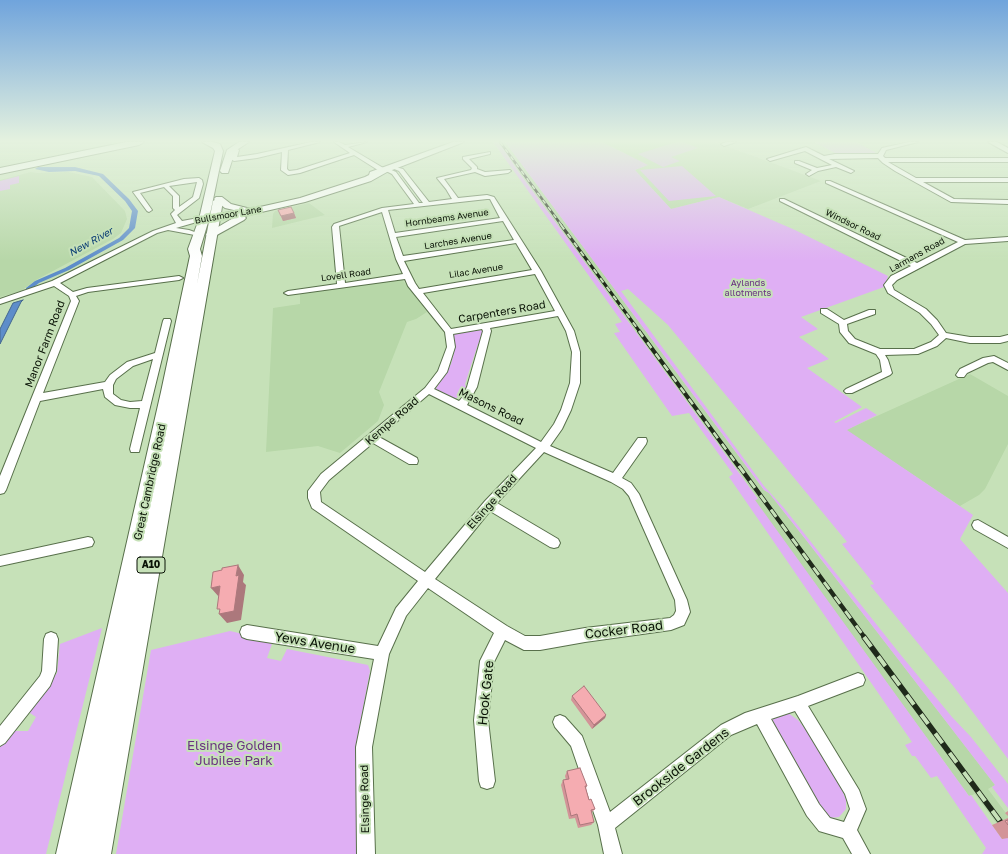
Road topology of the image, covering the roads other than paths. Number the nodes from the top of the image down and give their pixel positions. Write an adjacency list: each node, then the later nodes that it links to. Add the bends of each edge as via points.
1 (180, 182): 11 (street)
2 (200, 182): 20 (street, via 196,198)
3 (212, 182): 23 (highway, Great Cambridge Road / A10)
4 (356, 182): 21 (main road, Bullsmoor Lane, via 306,199)
5 (401, 182): 17 (street)
6 (410, 182): 16 (street)
7 (443, 182): 13 (street)
8 (828, 182): 32 (street)
9 (917, 182): 15 (street, via 953,201)
10 (222, 183): 12 (highway, Great Cambridge Road / A10); 23 (highway, via 212,212)
11 (165, 185): 19 (street, via 136,193); 20 (street, via 176,196)
12 (219, 199): 21 (main road, via 231,207); 22 (highway, Great Cambridge Road / A10)
13 (456, 200): 16 (street); 24 (street, Elsinge Road, via 481,196 492,198)
14 (782, 200): 35 (street, Windsor Road)
15 (1008, 202)
16 (427, 203): 17 (street)
17 (417, 204): 18 (street)
18 (384, 209): 29 (street); 40 (street, via 336,225)
19 (149, 210)
20 (178, 210): 25 (street, via 174,214)
21 (252, 211): 22 (main road, Bullsmoor Lane); 27 (main road)
22 (215, 217): 23 (main road, Bullsmoor Lane); 27 (highway, Great Cambridge Road / A10); 33 (highway, via 207,224)
23 (204, 219): 25 (street, Bullsmoor Lane); 28 (highway, Great Cambridge Road / A10)
24 (504, 219): 29 (street, Hornbeams Avenue); 31 (street, Elsinge Road)
25 (181, 224): 26 (street, Bullsmoor Lane)
26 (167, 228): 28 (street, Bullsmoor Lane); 39 (street, Bullsmoor Lane, via 139,239)
27 (211, 234): 91 (highway, Great Cambridge Road / A10, via 193,345)
28 (198, 235): 33 (highway, Great Cambridge Road / A10, via 194,249)
29 (393, 235): 34 (street)
30 (1008, 239): 32 (street, Larmans Road)
31 (518, 241): 34 (street, Larches Avenue); 37 (street, Elsinge Road)
32 (964, 242): 35 (street, Larmans Road)
33 (196, 256): 90 (highway, Great Cambridge Road / A10)
34 (400, 259): 38 (street)
35 (917, 266): 52 (street, Larmans Road, via 894,278 888,285 891,291 923,311)
36 (181, 270): 43 (street, via 178,280 86,290)
37 (537, 271): 41 (street, Lilac Avenue); 47 (street, Elsinge Road)
38 (407, 276): 40 (street, Lovell Road); 41 (street)
39 (55, 283): 43 (street, Manor Farm Road); 44 (street, Bullsmoor Lane)
40 (341, 285): 42 (street, Lovell Road)
41 (418, 292): 51 (street)
42 (288, 293)
43 (72, 295): 61 (street, Manor Farm Road, via 75,301)
44 (0, 302)
45 (824, 311): 49 (street)
46 (872, 312): 49 (street)
47 (560, 313): 50 (street, Carpenters Road); 66 (street, Elsinge Road, via 570,331 576,352 575,383 561,421)
48 (167, 321): 55 (street)
49 (843, 323): 54 (street, via 844,332 852,341)
50 (484, 326): 51 (street, Carpenters Road); 63 (street, via 487,331 472,387)
51 (449, 332): 59 (street, Kempe Road, via 451,347 447,360 442,372)
52 (943, 335): 53 (street, via 970,340); 54 (street, via 934,344 915,352)
53 (1008, 338)
54 (879, 352): 60 (street, via 887,372)
55 (158, 355): 58 (street, via 130,364 113,377); 62 (street)
56 (1008, 367): 57 (street, via 994,359 986,360 963,371)
57 (962, 376)
58 (108, 386): 61 (street); 62 (street, via 108,395 118,403)
59 (428, 390): 63 (street, Masons Road); 64 (street, Kempe Road)
60 (849, 391)
61 (36, 398): 70 (street, Manor Farm Road)
62 (146, 404): 67 (street)
63 (460, 406): 66 (street, Masons Road)
64 (372, 438): 68 (street); 77 (street, Kempe Road, via 325,477 314,490 316,505)
65 (642, 441): 69 (street)
66 (543, 447): 69 (street, Cocker Road); 71 (street, Elsinge Road)
67 (135, 449)
68 (413, 461)
69 (615, 479): 78 (street, Cocker Road, via 627,486 633,494 681,600 683,612 679,620 671,624 540,643 524,643)
70 (0, 490)
71 (489, 504): 74 (street); 77 (street, Elsinge Road)
72 (978, 525): 75 (street)
73 (88, 542): 76 (street)
74 (554, 543)
75 (1008, 544)
76 (0, 561)
77 (426, 579): 78 (street, Cocker Road); 81 (street, Elsinge Road, via 401,612)
78 (502, 631): 87 (street, Hook Gate, via 487,661 482,713)
79 (248, 632): 81 (street, Yews Avenue)
80 (51, 639): 86 (street, via 50,671 45,681)
81 (382, 652): 92 (street, Elsinge Road, via 364,747)
82 (858, 680): 83 (street, Brookside Gardens)
83 (798, 703): 84 (street, Brookside Gardens); 89 (street, via 851,790 858,809)
84 (760, 715): 88 (street, Brookside Gardens, via 726,730); 89 (street, via 812,810 825,825)
85 (560, 722): 88 (street, via 577,741)
86 (0, 738)
87 (487, 781)
88 (606, 825): 93 (street)
89 (848, 831): 94 (street)
90 (70, 854)
91 (97, 854)
92 (366, 854)
93 (613, 854)
94 (861, 854)

